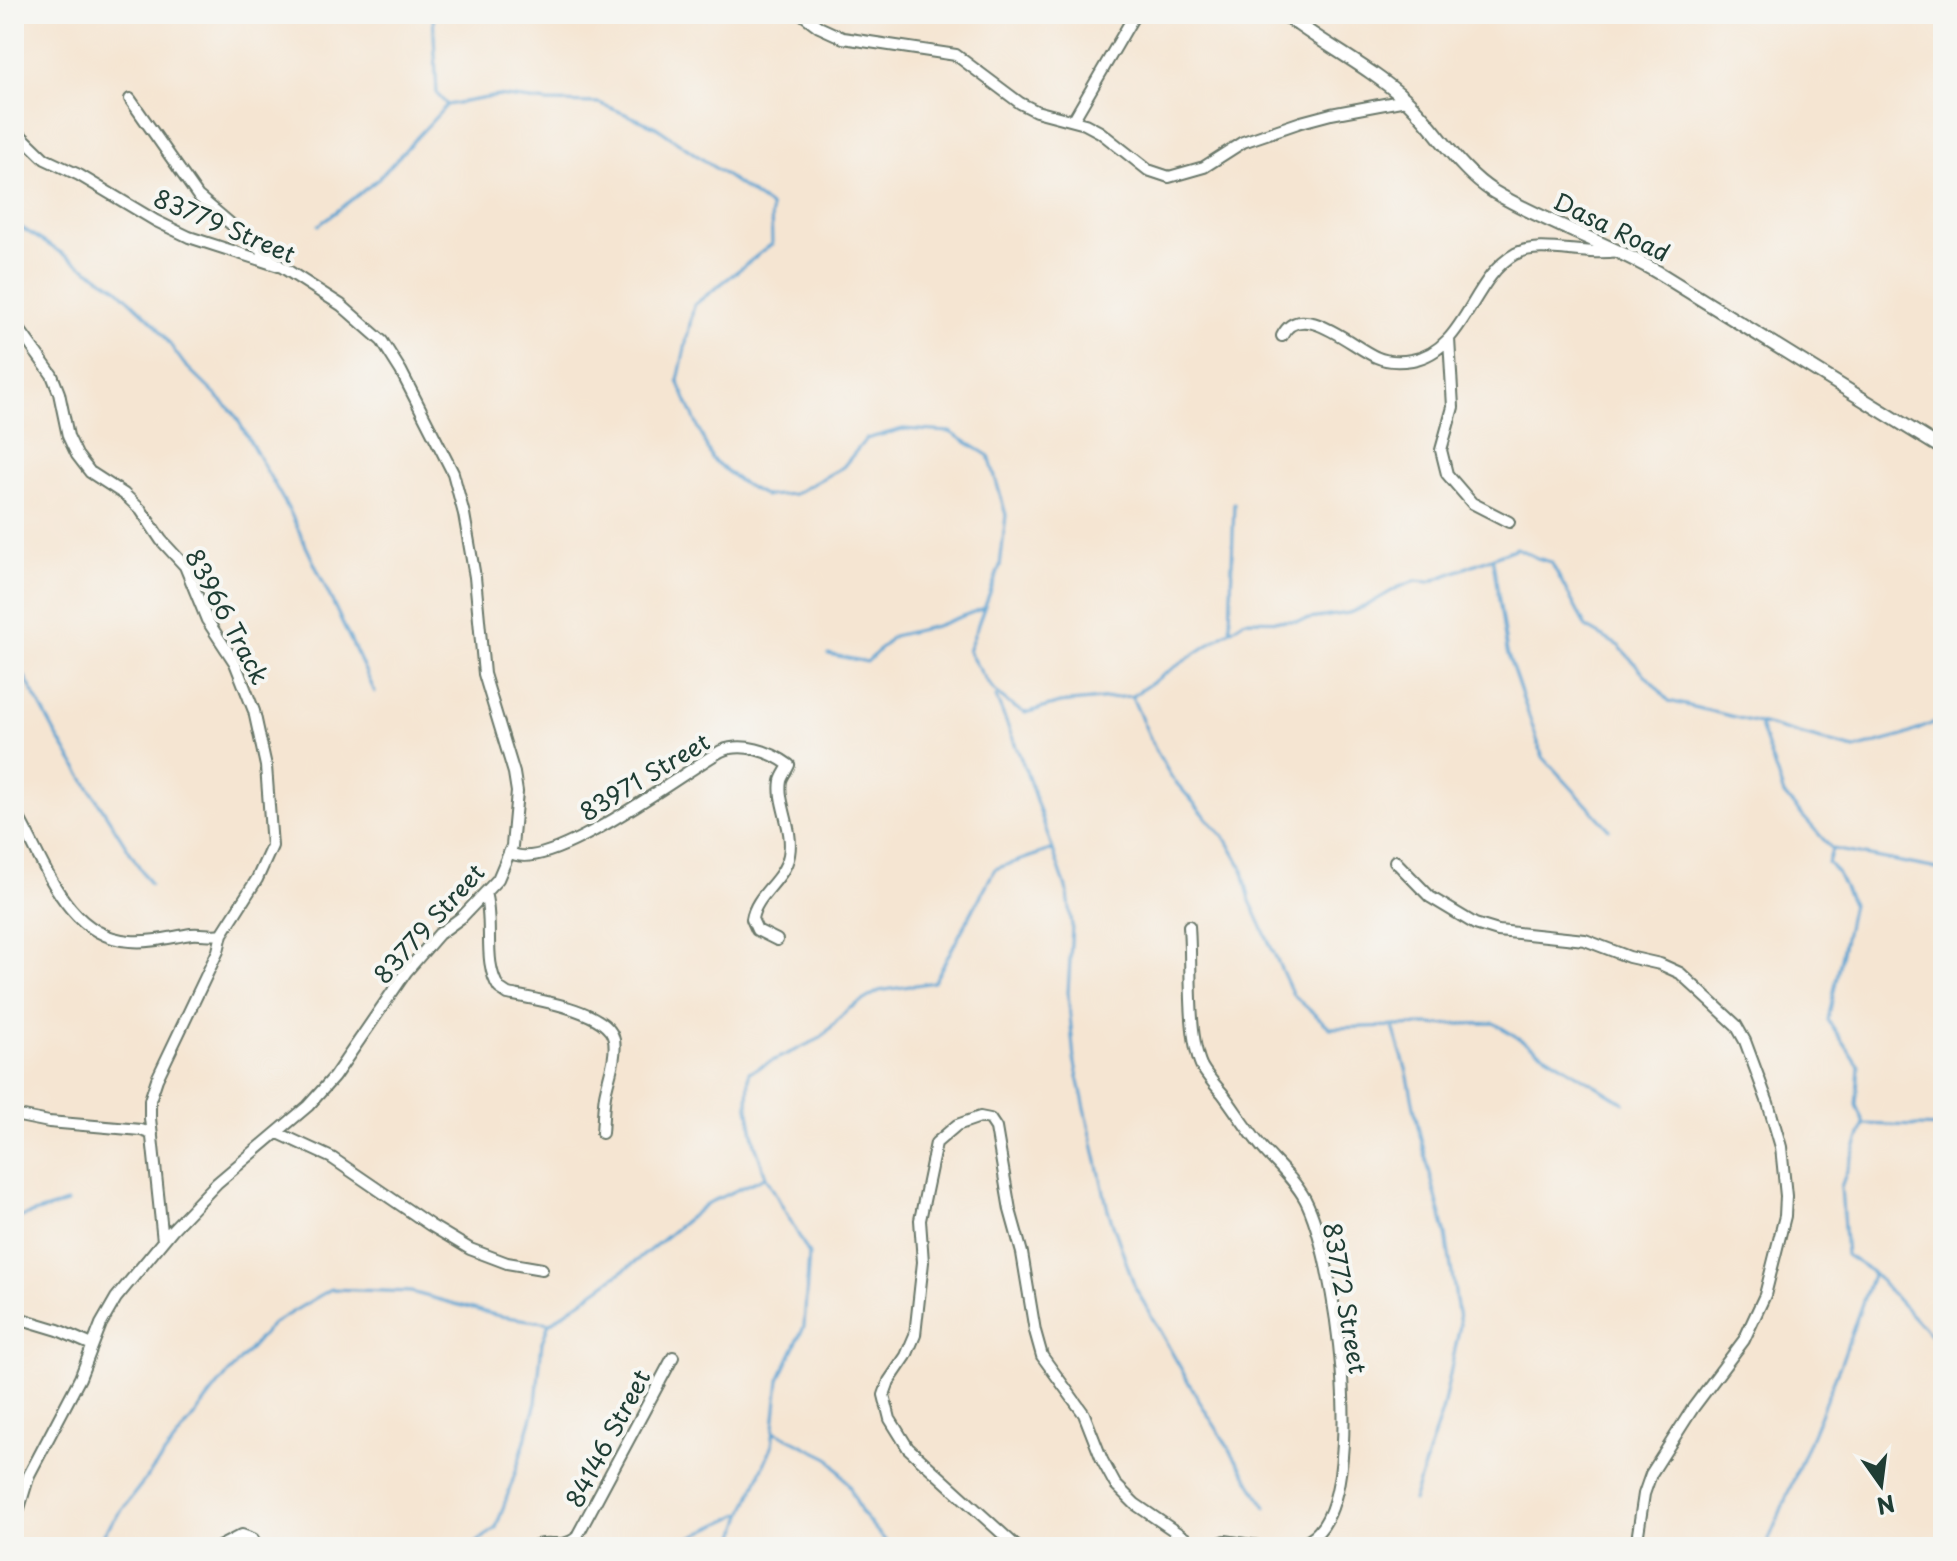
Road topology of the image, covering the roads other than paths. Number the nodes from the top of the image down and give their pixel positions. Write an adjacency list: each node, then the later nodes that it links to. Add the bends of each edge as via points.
1 (802, 14): 6 (street, via 843,38 956,55 1020,103)
2 (1135, 14): 6 (street)
3 (1284, 14): 5 (street, Dasa Road)
4 (130, 99): 9 (street, via 198,196)
5 (1406, 100): 6 (street, via 1301,122 1243,142 1204,167 1169,177 1148,170 1100,132); 8 (street, Dasa Road, via 1464,167 1494,191)
6 (1074, 119)
7 (14, 129): 9 (street, 83779 Street, via 45,159 156,221)
8 (1619, 250): 12 (street, via 1599,254 1536,248 1518,253 1481,291); 13 (street, Dasa Road)
9 (282, 267): 16 (street, 83779 Street, via 341,305 382,341 453,473 471,546 484,674 517,792)
10 (14, 322): 20 (street, 83966 Track, via 52,375 77,455 90,472 141,510 178,556 246,687 266,766 272,846)
11 (1282, 336): 12 (street, via 1295,323 1314,323 1393,362 1437,352)
12 (1449, 339): 14 (street, via 1453,407 1441,450 1447,474 1472,503)
13 (1943, 449)
14 (1509, 522)
15 (14, 809): 20 (street, via 55,885 93,930 135,942)
16 (510, 852): 18 (street, 83779 Street); 21 (street, 83971 Street, via 526,856 556,849 721,751 736,746 753,749 789,765 781,780 790,829 788,859 752,919 757,930)
17 (1395, 861): 40 (street, via 1430,897 1475,924 1585,940 1680,973 1736,1025 1768,1103 1781,1147 1786,1196 1765,1295 1744,1340 1656,1465 1644,1494)
18 (485, 893): 23 (street, 83779 Street, via 406,972 334,1077); 24 (street, via 499,988 580,1012 613,1034)
19 (1189, 926): 39 (street, 83772 Street, via 1198,1055 1306,1202 1320,1245 1339,1346 1345,1426 1337,1489 1316,1535)
20 (222, 934): 25 (street, 83966 Track, via 157,1079 150,1100)
21 (777, 940)
22 (14, 1115): 25 (street)
23 (278, 1133): 26 (street, 83779 Street, via 217,1183); 27 (street, via 332,1158 470,1249)
24 (602, 1133)
25 (152, 1134): 26 (street, 83966 Track)
26 (163, 1241): 29 (street, 83779 Street, via 109,1308)
27 (542, 1269)
28 (15, 1317): 29 (street)
29 (92, 1345): 31 (street, 83779 Street, via 29,1475)
30 (673, 1357): 34 (street, 84146 Street, via 576,1538 567,1544)
31 (14, 1525)
32 (219, 1547): 33 (street, via 242,1535 253,1539)
33 (256, 1547)
34 (531, 1547)
35 (1017, 1547): 36 (street, via 908,1448 884,1401 885,1388 915,1335 923,1262 920,1220 936,1143 957,1125 980,1117 990,1119 996,1128 1042,1356 1084,1414 1115,1484)
36 (1198, 1547)
37 (1209, 1547): 38 (street, via 1225,1541)
38 (1265, 1547)
39 (1287, 1547)
40 (1636, 1547)

